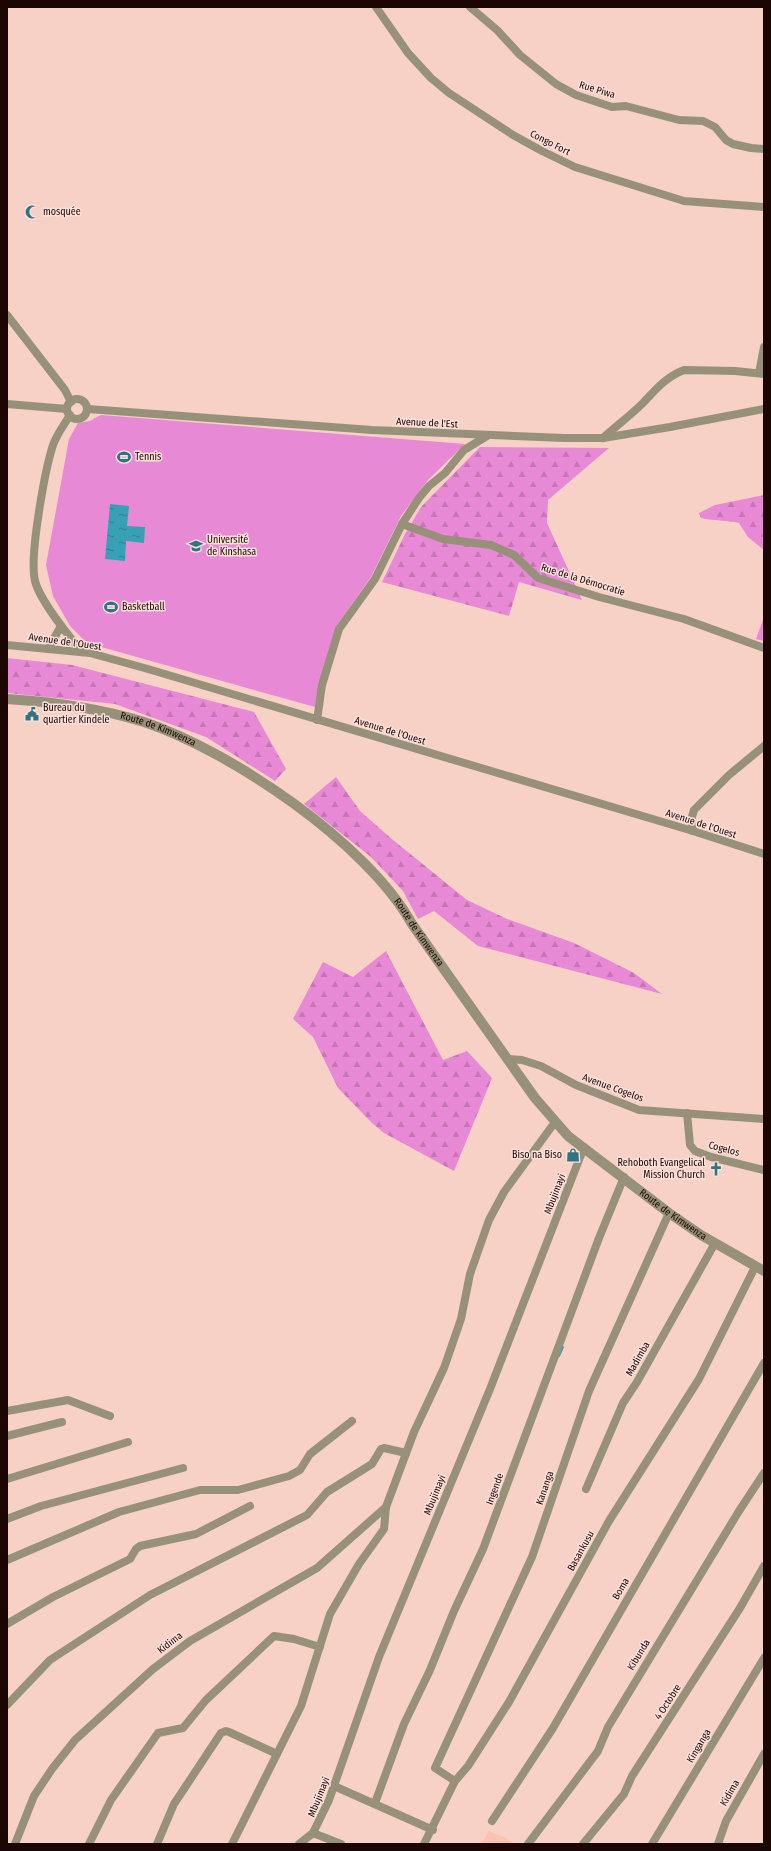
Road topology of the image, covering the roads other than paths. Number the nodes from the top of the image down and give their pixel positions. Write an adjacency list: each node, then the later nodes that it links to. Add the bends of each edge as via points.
1 (376, 7): 4 (street, Congo Fort, via 408,53 431,78 449,93 542,151 575,167 684,201)
2 (470, 7): 3 (street, Rue Piwa, via 556,84 576,95 612,107 626,106 679,120 702,121 715,127 733,144)
3 (764, 149)
4 (764, 207)
5 (7, 315): 9 (street, via 65,390)
6 (764, 347): 7 (street)
7 (762, 374): 13 (street, via 706,370 679,372 662,382)
8 (7, 404): 9 (street)
9 (69, 409): 10 (street, via 75,419 82,418); 10 (street, Avenue de l'Est, via 74,399 81,399); 15 (street, via 53,444 34,551 37,585)
10 (88, 409): 12 (street, Avenue de l'Est)
11 (764, 409): 13 (street, Avenue de l'Est)
12 (488, 436): 13 (street, Avenue de l'Est); 14 (street, via 464,450 445,473 418,498)
13 (603, 438)
14 (402, 524): 17 (street, Rue de la Démocratie, via 443,539 491,545 514,555 538,578 684,619); 21 (street, via 374,579 337,633 322,685)
15 (61, 626): 18 (street); 19 (street)
16 (7, 645): 18 (street, Avenue de l'Ouest)
17 (764, 648)
18 (48, 649): 19 (street, Avenue de l'Ouest)
19 (82, 652): 21 (street, Avenue de l'Ouest, via 148,669)
20 (7, 699): 25 (street, Route de Kimwenza, via 97,709 163,729 216,754 303,811 344,844 392,894)
21 (317, 720): 23 (street, Avenue de l'Ouest)
22 (764, 746): 23 (street, via 729,775 694,810 691,820)
23 (693, 831): 24 (street, Avenue de l'Ouest)
24 (764, 854)
25 (508, 1059): 26 (street, Avenue Cogelos, via 541,1066 576,1086 639,1110); 28 (street, Route de Kimwenza, via 535,1098)
26 (687, 1113): 27 (street, Avenue Cogelos); 30 (street, Cogelos, via 690,1145 696,1151)
27 (764, 1119)
28 (556, 1122): 29 (street, Route de Kimwenza, via 568,1136); 42 (street, via 504,1192 489,1220 470,1274 461,1319 444,1368)
29 (584, 1147): 31 (street, Route de Kimwenza); 59 (street, Mbujimayi, via 490,1389 379,1657)
30 (764, 1170)
31 (624, 1178): 32 (street, Route de Kimwenza); 60 (street, Ingende, via 483,1549 404,1724)
32 (669, 1213): 33 (street, Route de Kimwenza); 58 (street, Kananga, via 597,1371 532,1557 435,1768)
33 (715, 1243): 34 (street, Route de Kimwenza); 46 (street, Madimba, via 623,1403)
34 (759, 1269): 58 (street, Basankusu, via 699,1379 609,1521 509,1702 468,1766)
35 (764, 1363): 61 (street, Boma, via 553,1728)
36 (7, 1411): 37 (street, via 68,1400)
37 (110, 1416)
38 (352, 1421): 50 (street, via 310,1454 300,1470 289,1476 238,1490 200,1490 119,1512)
39 (62, 1422): 40 (street)
40 (7, 1436)
41 (128, 1442): 45 (street)
42 (406, 1454): 48 (street); 55 (street, via 381,1449 372,1464 327,1492 307,1515 150,1595 50,1660)
43 (183, 1468): 49 (street, via 41,1506)
44 (764, 1473): 71 (street, Kibunda, via 608,1727 598,1751)
45 (7, 1479)
46 (586, 1489)
47 (250, 1506): 52 (street, via 199,1532 140,1546 130,1559 53,1597)
48 (386, 1507): 53 (street, via 384,1529 337,1600); 64 (street, Kidima, via 317,1568 192,1639 153,1669 75,1740 52,1769 34,1796)
49 (7, 1519)
50 (7, 1560)
51 (764, 1566): 72 (street, 4 Octobre, via 740,1608 632,1776 624,1794)
52 (7, 1624)
53 (320, 1647): 56 (street, via 301,1706); 65 (street, via 274,1636 206,1700 183,1728 158,1733 111,1800)
54 (764, 1658): 73 (street, Kinganga)
55 (7, 1705)
56 (277, 1754): 66 (street, via 229,1732 221,1733 174,1804); 67 (street)
57 (764, 1754): 74 (street, Kidima, via 726,1821)
58 (455, 1781): 62 (street, Basankusu)
59 (334, 1786): 60 (street); 63 (street, Mbujimayi)
60 (375, 1803): 62 (street)
61 (492, 1821)
62 (432, 1830): 70 (street, Basankusu)
63 (313, 1833): 68 (street, Mbujimayi); 69 (street)
64 (15, 1844)
65 (89, 1844)
66 (157, 1844)
67 (232, 1844)
68 (299, 1844)
69 (342, 1844)
70 (424, 1844)
71 (528, 1844)
72 (583, 1844)
73 (652, 1844)
74 (718, 1844)

